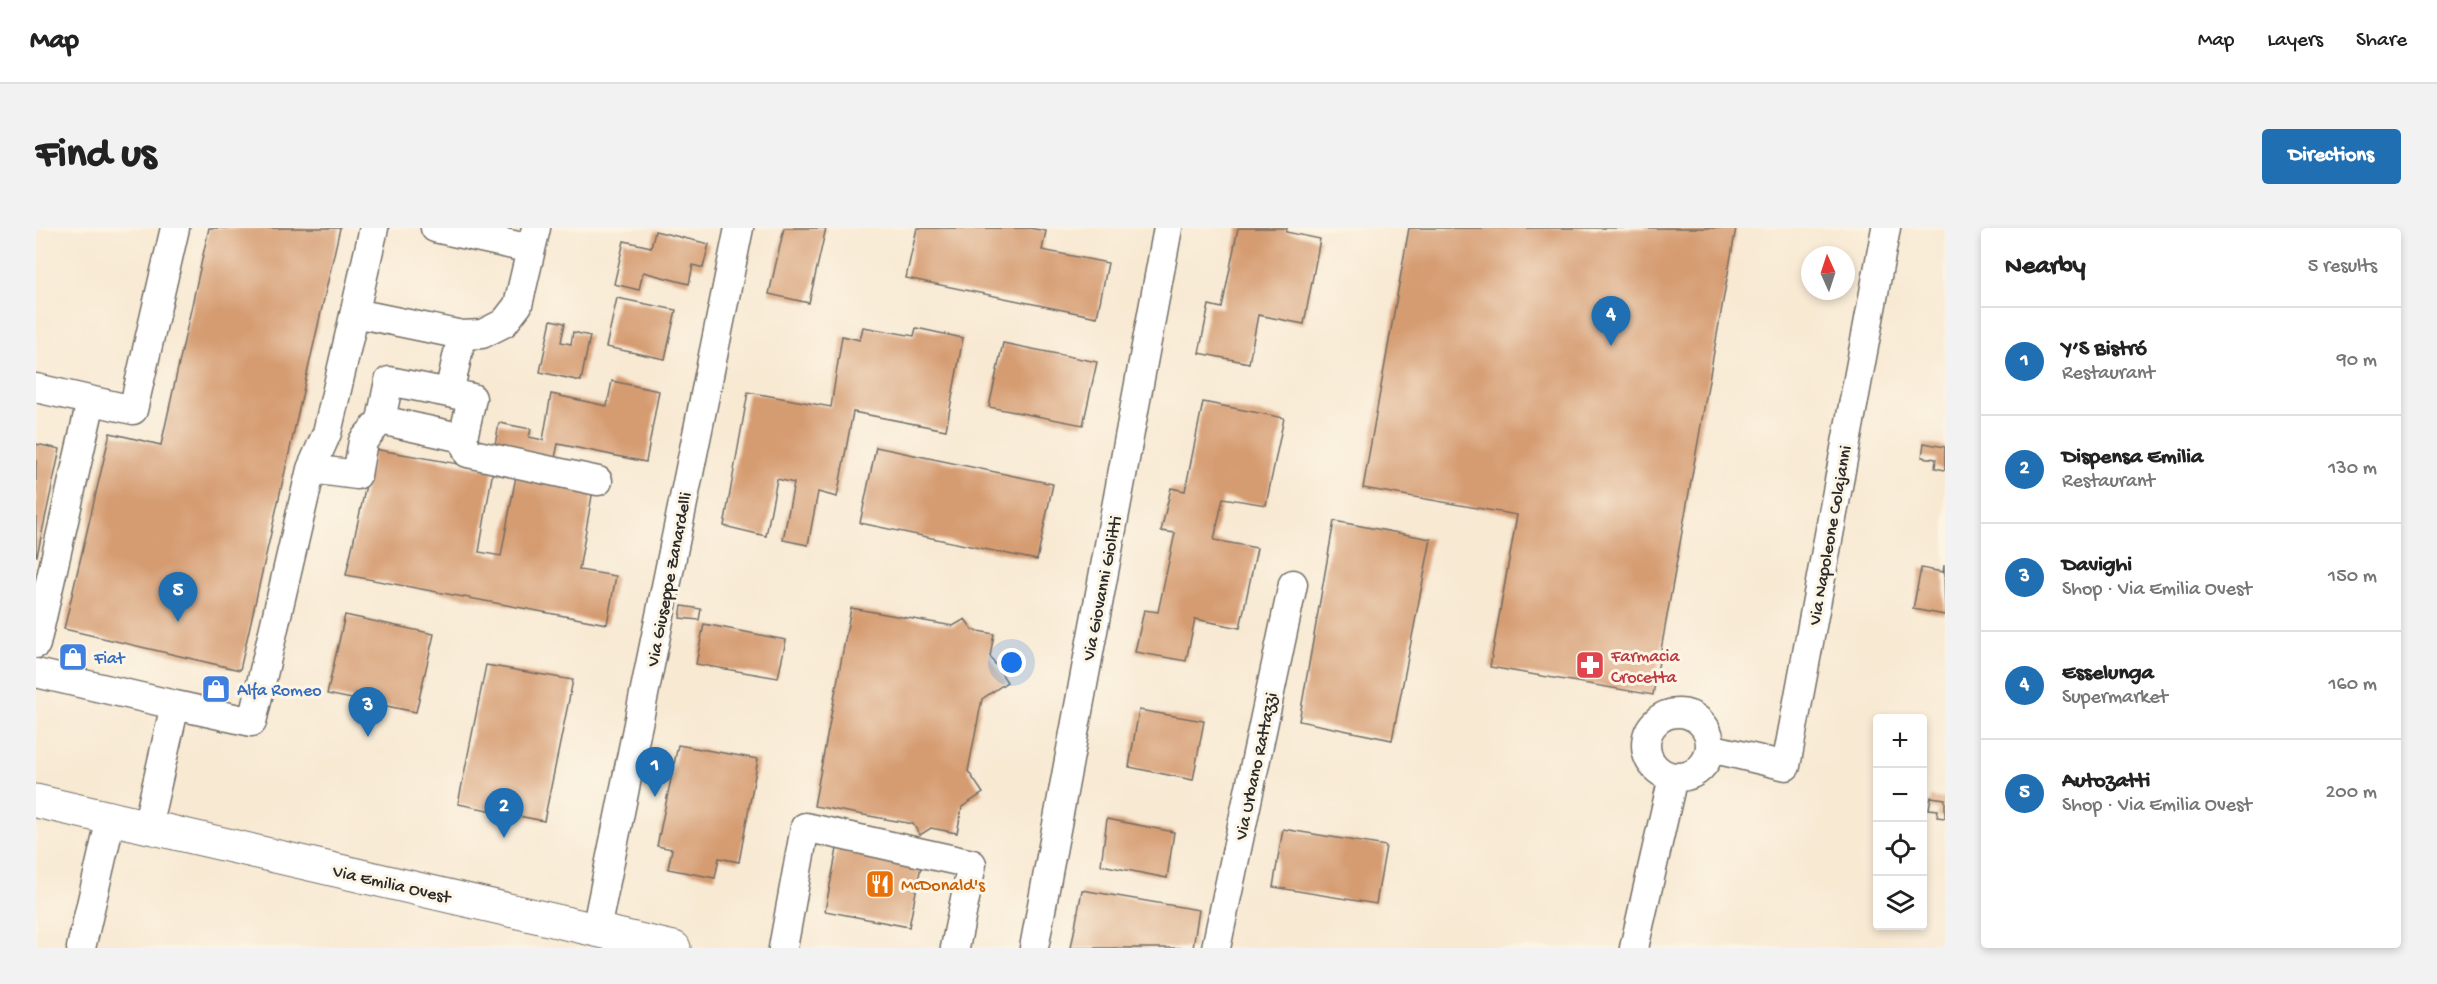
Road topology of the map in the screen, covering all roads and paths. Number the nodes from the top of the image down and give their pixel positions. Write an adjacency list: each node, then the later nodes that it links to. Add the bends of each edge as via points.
1 (175, 228): 12 (street, via 133,410)
2 (374, 228): 8 (street)
3 (435, 228): 7 (street)
4 (739, 228): 26 (street, Via Giuseppe Zanardelli)
5 (1168, 228): 31 (street, Via Giovanni Giolitti)
6 (1886, 228): 21 (street, Via Napoleone Colajanni, via 1786,765)
7 (534, 239): 9 (street, via 518,305 504,323 482,334)
8 (355, 313): 9 (street); 15 (street, via 327,433)
9 (462, 335): 11 (street)
10 (36, 388): 12 (street)
11 (449, 393): 13 (street, via 388,381); 14 (street, via 472,398)
12 (91, 401): 18 (street)
13 (381, 420): 14 (street); 15 (street, via 363,441 357,475)
14 (463, 438): 16 (street, via 468,453)
15 (311, 469): 20 (street, via 252,722)
16 (598, 481)
17 (1293, 585): 32 (street, Via Urbano Rattazzi)
18 (36, 644)
19 (36, 673): 20 (street)
20 (175, 705): 25 (street)
21 (1710, 748): 22 (street, via 1707,758 1693,773); 22 (street, via 1706,729 1690,715 1660,719 1647,736 1649,758 1663,773)
22 (1673, 777): 33 (street)
23 (36, 801): 24 (main road, Via Emilia Ovest)
24 (111, 818): 25 (main road, Via Emilia Ovest); 27 (street)
25 (147, 827): 26 (main road, Via Emilia Ovest)
26 (596, 930): 28 (main road, Via Emilia Ovest)
27 (81, 948)
28 (674, 948)
29 (783, 948): 30 (street, via 805,827 972,864)
30 (955, 948)
31 (1034, 948)
32 (1216, 948)
33 (1634, 948)

